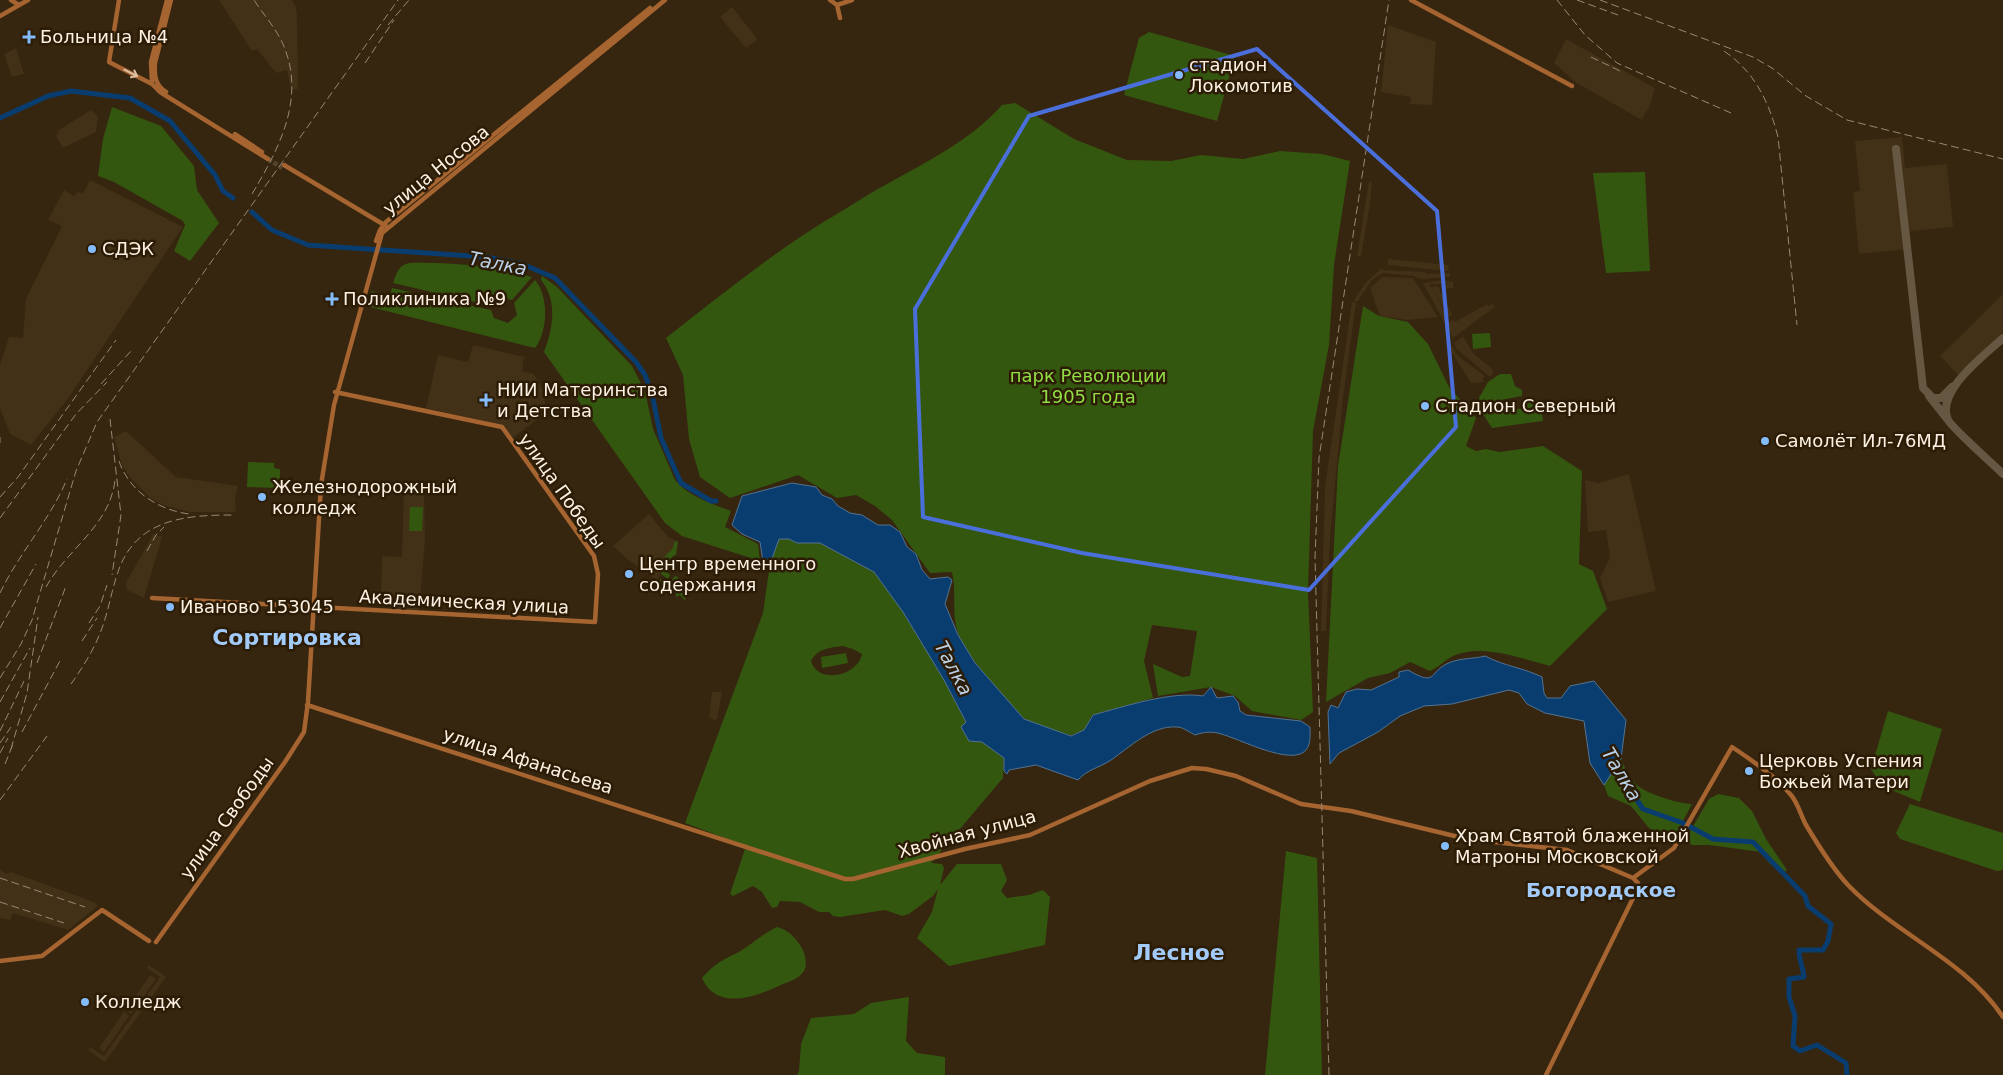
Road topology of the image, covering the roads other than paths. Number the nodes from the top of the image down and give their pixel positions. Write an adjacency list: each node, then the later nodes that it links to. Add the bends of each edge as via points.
1 (11, 0): 10 (street)
2 (28, 0): 10 (street)
3 (119, 0): 14 (street, one-way to 14, via 109,62)
4 (167, 0): 14 (street, via 151,62)
5 (171, 0): 16 (street, via 154,63 156,82 162,90)
6 (830, 0): 11 (street)
7 (852, 0): 11 (street)
8 (1411, 0): 15 (street)
9 (662, 1): 19 (street, улица Носова)
10 (19, 5): 12 (street)
11 (837, 5): 13 (street)
12 (0, 16)
13 (840, 18)
14 (152, 84): 16 (street)
15 (1572, 86)
16 (250, 146): 17 (street)
17 (269, 158)
18 (283, 167): 19 (street)
19 (384, 227): 20 (street, улица Свободы, via 373,255)
20 (336, 392): 22 (street, улица Свободы, via 321,485); 23 (street, улица Победы, via 502,428 594,556 598,574)
21 (152, 598): 22 (street, Академическая улица)
22 (312, 608): 23 (street, Академическая улица); 24 (street, улица Свободы)
23 (595, 622)
24 (307, 705): 25 (street, улица Афанасьева); 28 (street, улица Свободы, via 301,740)
25 (740, 845): 26 (street, Хвойная улица, via 853,879 1030,835 1150,781 1192,768 1236,776 1295,802 1467,839 1568,850)
26 (1633, 878): 30 (street, via 1674,848 1732,747 1792,796 1806,825 1846,883 1983,991); 31 (street, via 1638,883 1637,890)
27 (149, 941): 29 (street, via 102,910 42,956)
28 (156, 942)
29 (0, 961)
30 (2003, 1017)
31 (1546, 1075)

